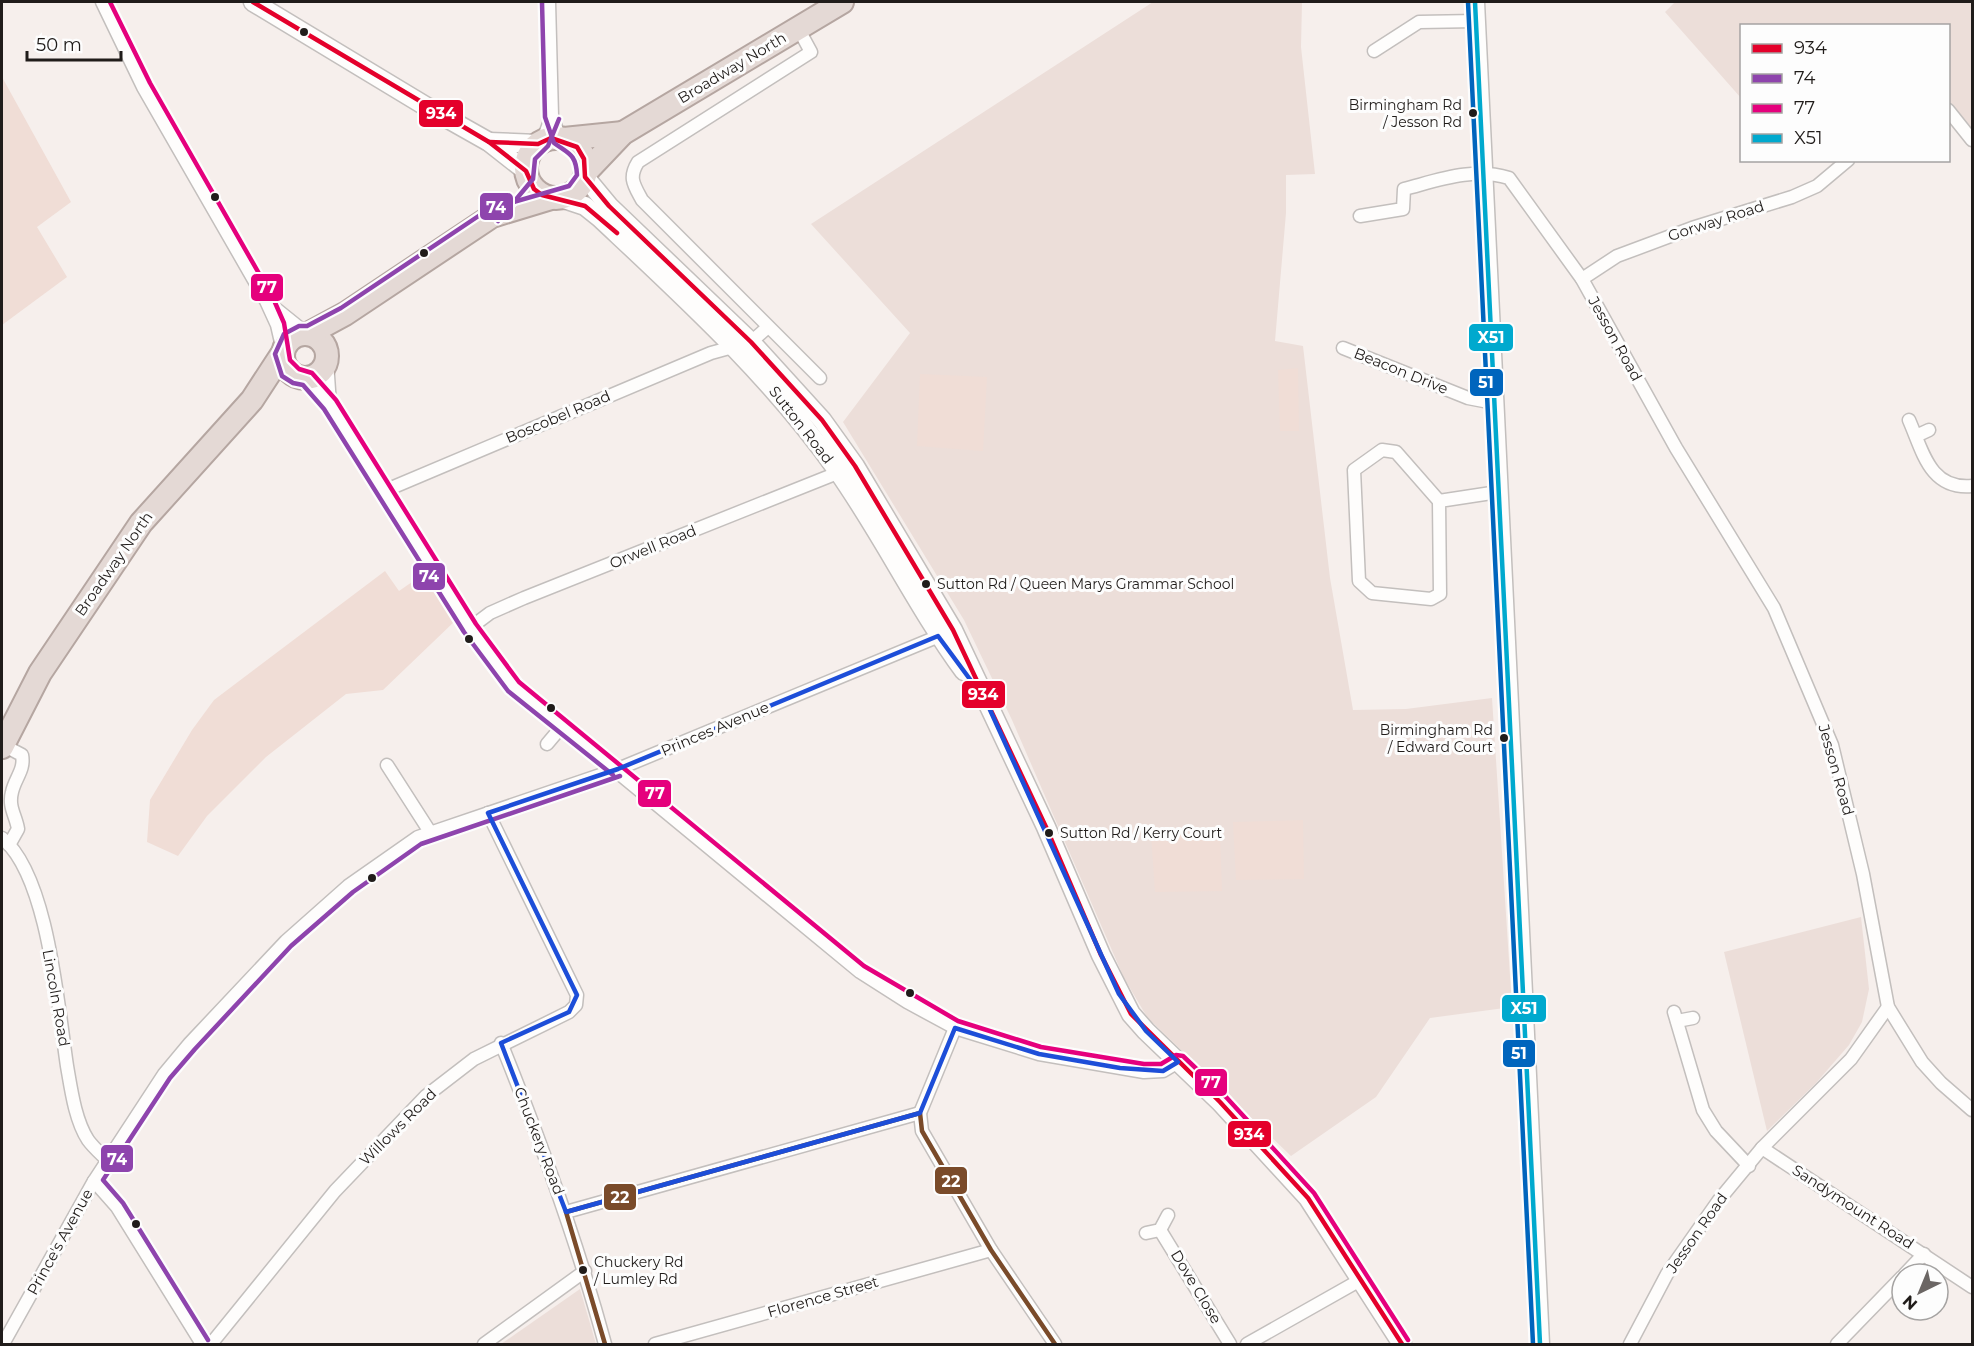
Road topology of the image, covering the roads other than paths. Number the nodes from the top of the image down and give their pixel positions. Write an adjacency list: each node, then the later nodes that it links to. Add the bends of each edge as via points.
1 (102, 2): 23 (street, via 143,87)
2 (253, 2): 14 (street)
3 (549, 2): 10 (street)
4 (842, 2): 7 (highway, Broadway North)
5 (1475, 2): 6 (street)
6 (1476, 21): 8 (street, via 1419,21); 17 (street)
7 (798, 28): 11 (highway, Broadway North); 25 (street, via 811,52 638,162 631,173 642,200)
8 (1374, 51)
9 (1950, 112): 12 (street)
10 (552, 116): 13 (street); 13 (street)
11 (623, 133): 13 (highway, Broadway North); 18 (highway, Broadway North)
12 (1972, 140)
13 (551, 141): 14 (street); 16 (highway, via 528,156); 18 (highway, via 576,147 584,159)
14 (489, 142): 16 (street)
15 (1846, 162): 22 (street, Gorway Road, via 1817,186 1617,256)
16 (526, 173): 19 (highway, via 534,189); 20 (highway)
17 (1482, 173): 21 (street, Jesson Road, via 1449,176 1404,189 1403,209); 22 (street, Jesson Road, via 1509,178); 34 (street)
18 (585, 175): 19 (highway, via 573,193); 27 (street, Sutton Road, via 609,206)
19 (556, 198): 20 (highway); 27 (street, Sutton Road, via 585,206)
20 (492, 216): 24 (highway)
21 (1360, 216)
22 (1581, 279): 54 (street, Jesson Road, via 1676,448 1774,608 1805,678 1835,756 1863,874)
23 (266, 302): 26 (street); 29 (street, via 277,325)
24 (345, 314): 26 (highway); 30 (highway)
25 (768, 327): 27 (street); 32 (street)
26 (307, 333): 29 (highway, via 288,340); 30 (highway, via 316,336)
27 (742, 344): 39 (street, Sutton Road, via 770,385); 41 (street, Boscobel Road, via 711,353)
28 (1343, 348): 34 (street, Beacon Drive, via 1468,398)
29 (282, 353): 31 (highway, via 288,371); 33 (highway, Broadway North)
30 (327, 356): 31 (highway, via 318,374); 35 (street)
31 (306, 378): 33 (highway, Broadway North); 35 (street)
32 (820, 378)
33 (252, 400): 48 (highway, Broadway North, via 141,523 40,673)
34 (1494, 403): 42 (street)
35 (330, 404): 41 (street)
36 (1909, 420): 38 (street)
37 (1929, 430): 38 (street)
38 (1916, 436): 40 (street, via 1933,473 1944,483 1958,488)
39 (847, 469): 44 (street, Orwell Road, via 515,602); 45 (street, Sutton Road)
40 (1972, 486)
41 (384, 491): 44 (street)
42 (1498, 492): 43 (street); 86 (street)
43 (1439, 501): 43 (street, via 1440,594 1431,599 1366,590 1359,581 1354,470 1382,450 1396,452)
44 (470, 627): 46 (street, via 514,687)
45 (946, 633): 50 (street, Princes Avenue); 58 (street, Sutton Road, via 986,701 1119,994 1146,1031)
46 (563, 725): 47 (street); 50 (street)
47 (547, 744)
48 (2, 746): 53 (street, via 22,755 24,765 11,792 12,817 18,829)
49 (387, 765): 52 (street)
50 (618, 769): 51 (street, Princes Avenue); 56 (street, via 860,972)
51 (488, 813): 52 (street, Prince's Avenue); 57 (street, Willows Road, via 577,995 576,1005 569,1012)
52 (430, 832): 62 (street, Prince's Avenue, via 348,886 286,941 164,1074)
53 (5, 841): 62 (street, Lincoln Road, via 19,855 39,904 73,1097 87,1139)
54 (1888, 1007): 59 (street, via 1922,1062); 61 (street, Jesson Road, via 1851,1059)
55 (1693, 1018): 63 (street, via 1676,1017 1703,1110 1716,1131)
56 (955, 1028): 58 (street, via 1038,1054 1120,1068 1163,1071); 60 (street)
57 (501, 1043): 65 (street, Chuckery Road); 78 (street, Willows Road, via 426,1096 386,1136 335,1191)
58 (1178, 1062): 73 (street, Sutton Road, via 1308,1198)
59 (1972, 1110)
60 (920, 1113): 65 (street); 69 (street, via 922,1131)
61 (1762, 1148): 63 (street, Jesson Road); 70 (street, Sandymount Road)
62 (107, 1160): 64 (street, Prince's Avenue)
63 (1749, 1166): 87 (street, Jesson Road, via 1691,1236)
64 (94, 1181): 76 (street, Prince's Avenue); 77 (street, via 117,1207)
65 (566, 1212): 72 (street, Chuckery Road)
66 (1168, 1215): 67 (street)
67 (1160, 1230): 68 (street); 83 (street, Dove Close)
68 (1146, 1233)
69 (992, 1250): 81 (street, Florence Street); 82 (street)
70 (1924, 1254): 71 (street); 74 (street, Sandymount Road)
71 (1916, 1262)
72 (585, 1270): 79 (street); 80 (street, Chuckery Road)
73 (1362, 1279): 84 (street); 85 (street, Sutton Road)
74 (1972, 1287)
75 (1890, 1289): 88 (street)
76 (3, 1344)
77 (202, 1344)
78 (211, 1344)
79 (483, 1344)
80 (605, 1344)
81 (655, 1344)
82 (1055, 1344)
83 (1230, 1344)
84 (1248, 1344)
85 (1402, 1344)
86 (1540, 1344)
87 (1630, 1344)
88 (1837, 1344)

